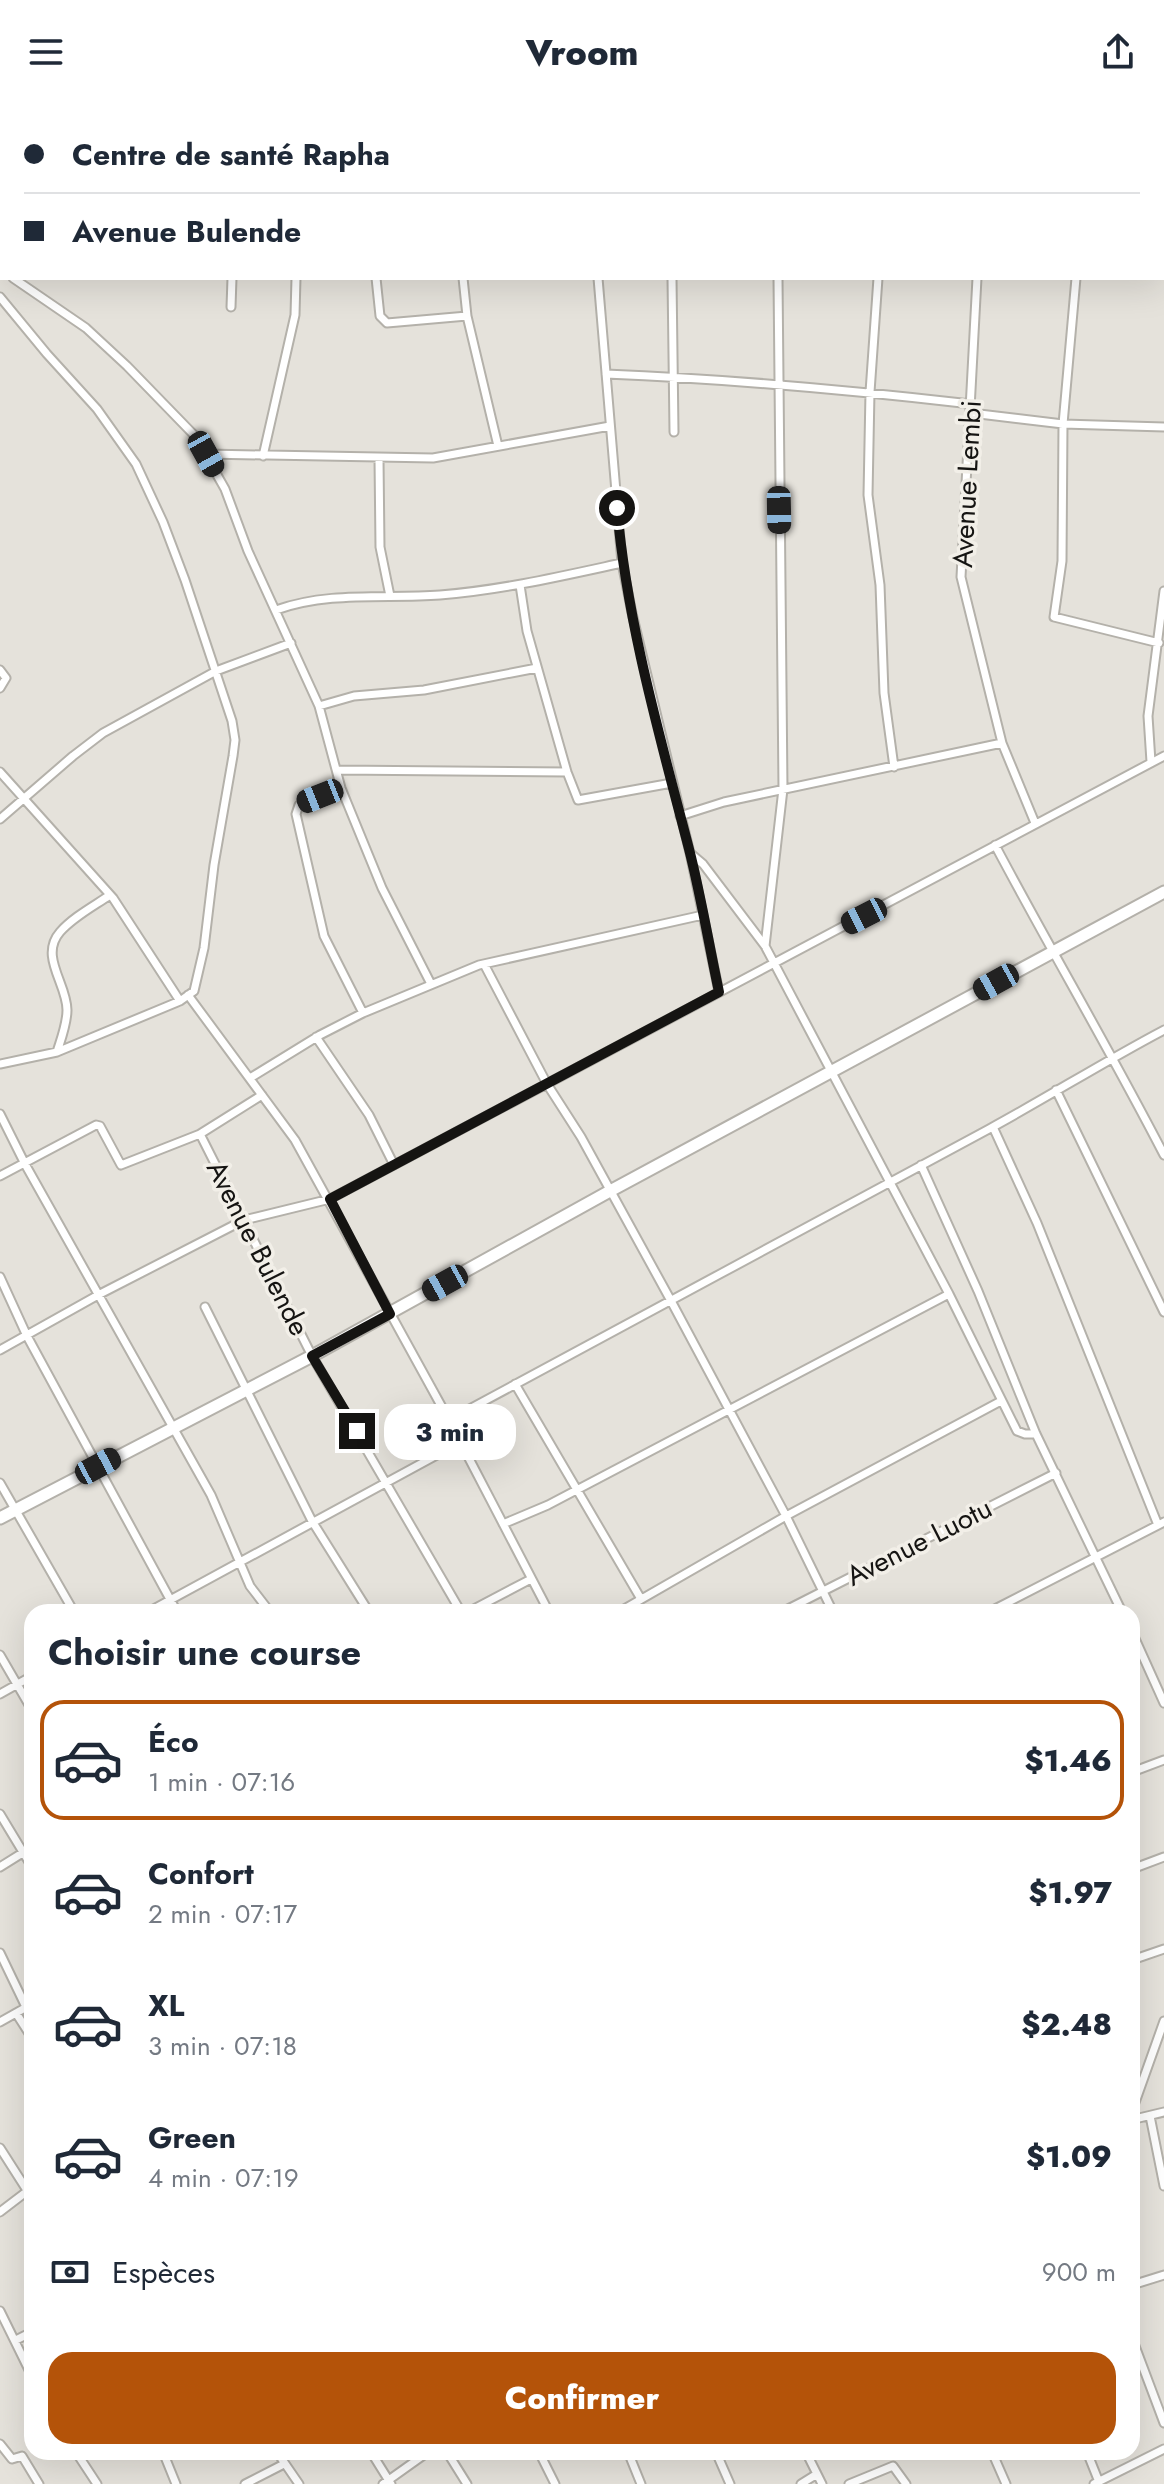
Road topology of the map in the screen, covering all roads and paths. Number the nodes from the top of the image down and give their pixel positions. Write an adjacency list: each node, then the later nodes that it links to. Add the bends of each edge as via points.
1 (16, 280): 26 (street, via 86,328 174,413)
2 (232, 280): 13 (street)
3 (296, 280): 27 (street, via 295,315)
4 (376, 280): 14 (street, via 383,321)
5 (463, 280): 14 (street)
6 (598, 280): 15 (street)
7 (672, 280): 16 (street)
8 (778, 280): 17 (street)
9 (878, 280): 18 (street)
10 (977, 280): 19 (street, Avenue Lembi)
11 (1076, 280): 21 (street)
12 (0, 297): 38 (street, via 97,409 136,464 169,535)
13 (231, 307)
14 (467, 316): 25 (street)
15 (606, 374): 16 (street); 22 (street)
16 (675, 377): 17 (street); 24 (street)
17 (778, 386): 18 (street); 50 (street)
18 (870, 392): 19 (street); 44 (street, via 868,495)
19 (971, 404): 20 (street, Avenue Lembi)
20 (971, 413): 21 (street); 41 (street, Avenue Lembi, via 961,577)
21 (1063, 424): 23 (street); 34 (street, via 1062,561 1054,617)
22 (610, 426): 25 (street); 29 (street)
23 (1164, 427)
24 (674, 432)
25 (498, 446): 28 (street, via 433,458)
26 (206, 454): 27 (street); 33 (street)
27 (263, 456): 28 (street)
28 (379, 459): 32 (street, via 380,547)
29 (622, 563): 30 (street); 48 (street)
30 (520, 585): 32 (street); 36 (street)
31 (1164, 591): 34 (street)
32 (390, 596): 33 (street, via 324,598)
33 (276, 610): 35 (street)
34 (1161, 639): 43 (street, via 1148,716)
35 (291, 643): 38 (street); 40 (street)
36 (537, 668): 40 (street); 47 (street)
37 (0, 670): 39 (street, via 6,678)
38 (216, 671): 51 (street, via 103,733); 66 (street, via 235,740 204,948 197,984)
39 (0, 688)
40 (319, 706): 45 (street)
41 (1002, 743): 44 (street); 54 (street, Avenue Lembi)
42 (1164, 756): 43 (street)
43 (1151, 762): 54 (street)
44 (894, 767): 50 (street)
45 (337, 770): 47 (street); 49 (street)
46 (0, 772): 51 (street)
47 (567, 772): 48 (street, via 581,801)
48 (672, 783): 52 (street)
49 (341, 788): 64 (street, via 388,900); 68 (street, via 299,805 296,814 324,936)
50 (783, 789): 52 (street); 60 (street)
51 (24, 799): 53 (street); 58 (street)
52 (680, 816): 56 (street)
53 (0, 819)
54 (1035, 823): 55 (street)
55 (995, 845): 61 (street); 62 (street)
56 (690, 853): 59 (street); 60 (street)
57 (1164, 892): 61 (street)
58 (110, 895): 67 (street); 71 (street, via 61,931 53,945 51,956 67,1012)
59 (703, 915): 63 (street); 65 (street)
60 (765, 946): 62 (street)
61 (1051, 952): 72 (street); 74 (street)
62 (773, 962): 65 (street); 74 (street)
63 (484, 964): 64 (street); 76 (street)
64 (431, 984): 68 (street)
65 (719, 992): 76 (street)
66 (188, 995): 67 (street); 75 (street)
67 (180, 1001): 71 (street)
68 (363, 1013): 70 (street)
69 (1164, 1030): 72 (street)
70 (316, 1037): 75 (street); 84 (street, via 369,1115)
71 (57, 1052): 73 (street)
72 (1113, 1057): 77 (street); 82 (street)
73 (0, 1064)
74 (833, 1072): 87 (street); 88 (street)
75 (250, 1078): 78 (street)
76 (547, 1084): 84 (street); 88 (street)
77 (1056, 1090): 80 (street); 96 (street)
78 (262, 1095): 81 (street); 89 (street)
79 (0, 1114): 83 (street)
80 (993, 1127): 85 (street); 119 (street)
81 (200, 1134): 83 (street, via 120,1165 96,1125); 90 (street, Avenue Bulende)
82 (1164, 1155)
83 (25, 1164): 86 (street); 92 (street)
84 (394, 1165): 89 (street)
85 (921, 1165): 87 (street); 107 (street)
86 (0, 1176)
87 (890, 1181): 93 (street); 94 (street)
88 (610, 1191): 94 (street); 97 (street)
89 (330, 1199): 90 (street); 97 (street)
90 (244, 1220): 92 (street); 100 (street, Avenue Bulende)
91 (0, 1277): 98 (street)
92 (100, 1294): 98 (street); 106 (street)
93 (949, 1294): 103 (street); 104 (street)
94 (670, 1299): 101 (street); 104 (street)
95 (205, 1307): 102 (street)
96 (1164, 1312)
97 (390, 1314): 100 (street); 105 (street)
98 (27, 1336): 99 (street); 109 (street)
99 (0, 1350)
100 (312, 1356): 102 (street); 111 (street, Avenue Bulende)
101 (515, 1384): 105 (street); 113 (street)
102 (245, 1391): 106 (street); 117 (street)
103 (1001, 1401): 107 (street, via 1017,1431); 115 (street)
104 (729, 1410): 113 (street); 115 (street)
105 (449, 1420): 108 (street)
106 (172, 1426): 109 (street); 121 (street, via 221,1514)
107 (1036, 1434): 110 (street)
108 (459, 1443): 111 (street); 118 (street)
109 (98, 1466): 114 (street); 124 (street)
110 (1056, 1473): 120 (street); 123 (street, Avenue Luotu)
111 (386, 1481): 117 (street); 131 (street, Avenue Bulende)
112 (0, 1483): 114 (street)
113 (578, 1490): 118 (street); 125 (street)
114 (16, 1509): 116 (street); 126 (street)
115 (786, 1516): 123 (street); 125 (street)
116 (0, 1518)
117 (312, 1521): 121 (street); 130 (street)
118 (503, 1524): 122 (street)
119 (1161, 1524): 120 (street)
120 (1096, 1556): 137 (street); 138 (street)
121 (239, 1562): 124 (street); 129 (street)
122 (531, 1579): 132 (street); 133 (street)
123 (824, 1590): 135 (street, Avenue Luotu); 136 (street)
124 (171, 1599): 127 (street); 128 (street)
125 (641, 1599): 134 (street)
126 (69, 1604)
127 (162, 1604)
128 (173, 1604)
129 (264, 1604)
130 (364, 1604)
131 (456, 1604)
132 (483, 1604)
133 (545, 1604)
134 (633, 1604)
135 (797, 1604)
136 (830, 1604)
137 (1004, 1604)
138 (1118, 1604)
139 (0, 1655): 142 (street)
140 (1140, 1657): 145 (street)
141 (24, 1680): 142 (street)
142 (17, 1684): 143 (street); 144 (street)
143 (0, 1694)
144 (24, 1696)
145 (1164, 1703)
146 (1164, 1760): 147 (street)
147 (1140, 1769)
148 (0, 1814): 149 (street)
149 (24, 1852): 152 (street)
150 (1164, 1857): 151 (street)
151 (1140, 1866)
152 (0, 1867)
153 (1164, 1949): 155 (street)
154 (0, 1953): 156 (street)
155 (1140, 1957)
156 (24, 1997)
157 (24, 2009): 158 (street)
158 (16, 2013): 160 (street); 161 (street)
159 (1164, 2021): 162 (street)
160 (0, 2022)
161 (24, 2026)
162 (1140, 2088)
163 (1164, 2112): 164 (street)
164 (1150, 2116): 165 (street); 168 (street)
165 (1140, 2117)
166 (0, 2148): 167 (street)
167 (24, 2182)
168 (1164, 2186)
169 (24, 2197): 170 (street)
170 (0, 2212)
171 (1164, 2275): 172 (street)
172 (1140, 2282)
173 (0, 2311): 175 (street)
174 (24, 2336): 175 (street)
175 (16, 2340): 176 (street)
176 (24, 2358)
177 (1140, 2359): 178 (street)
178 (1164, 2423)
179 (0, 2444): 181 (street, via 12,2459)
180 (1164, 2449): 198 (street)
181 (24, 2459)
182 (24, 2460): 199 (street)
183 (81, 2460): 200 (street)
184 (166, 2460): 201 (street)
185 (282, 2460): 195 (street)
186 (375, 2460): 197 (street)
187 (418, 2460): 197 (street)
188 (452, 2460): 204 (street)
189 (543, 2460): 205 (street)
190 (631, 2460): 206 (street)
191 (720, 2460): 207 (street)
192 (810, 2460): 196 (street)
193 (996, 2460): 212 (street)
194 (1090, 2460): 198 (street)
195 (284, 2464): 202 (street); 203 (street)
196 (817, 2474): 208 (street); 209 (street)
197 (388, 2483)
198 (1097, 2483)
199 (39, 2484)
200 (97, 2484)
201 (176, 2484)
202 (245, 2484)
203 (299, 2484)
204 (467, 2484)
205 (555, 2484)
206 (641, 2484)
207 (730, 2484)
208 (801, 2484)
209 (822, 2484)
210 (849, 2484): 211 (street, via 893,2466)
211 (906, 2484)
212 (1006, 2484)

